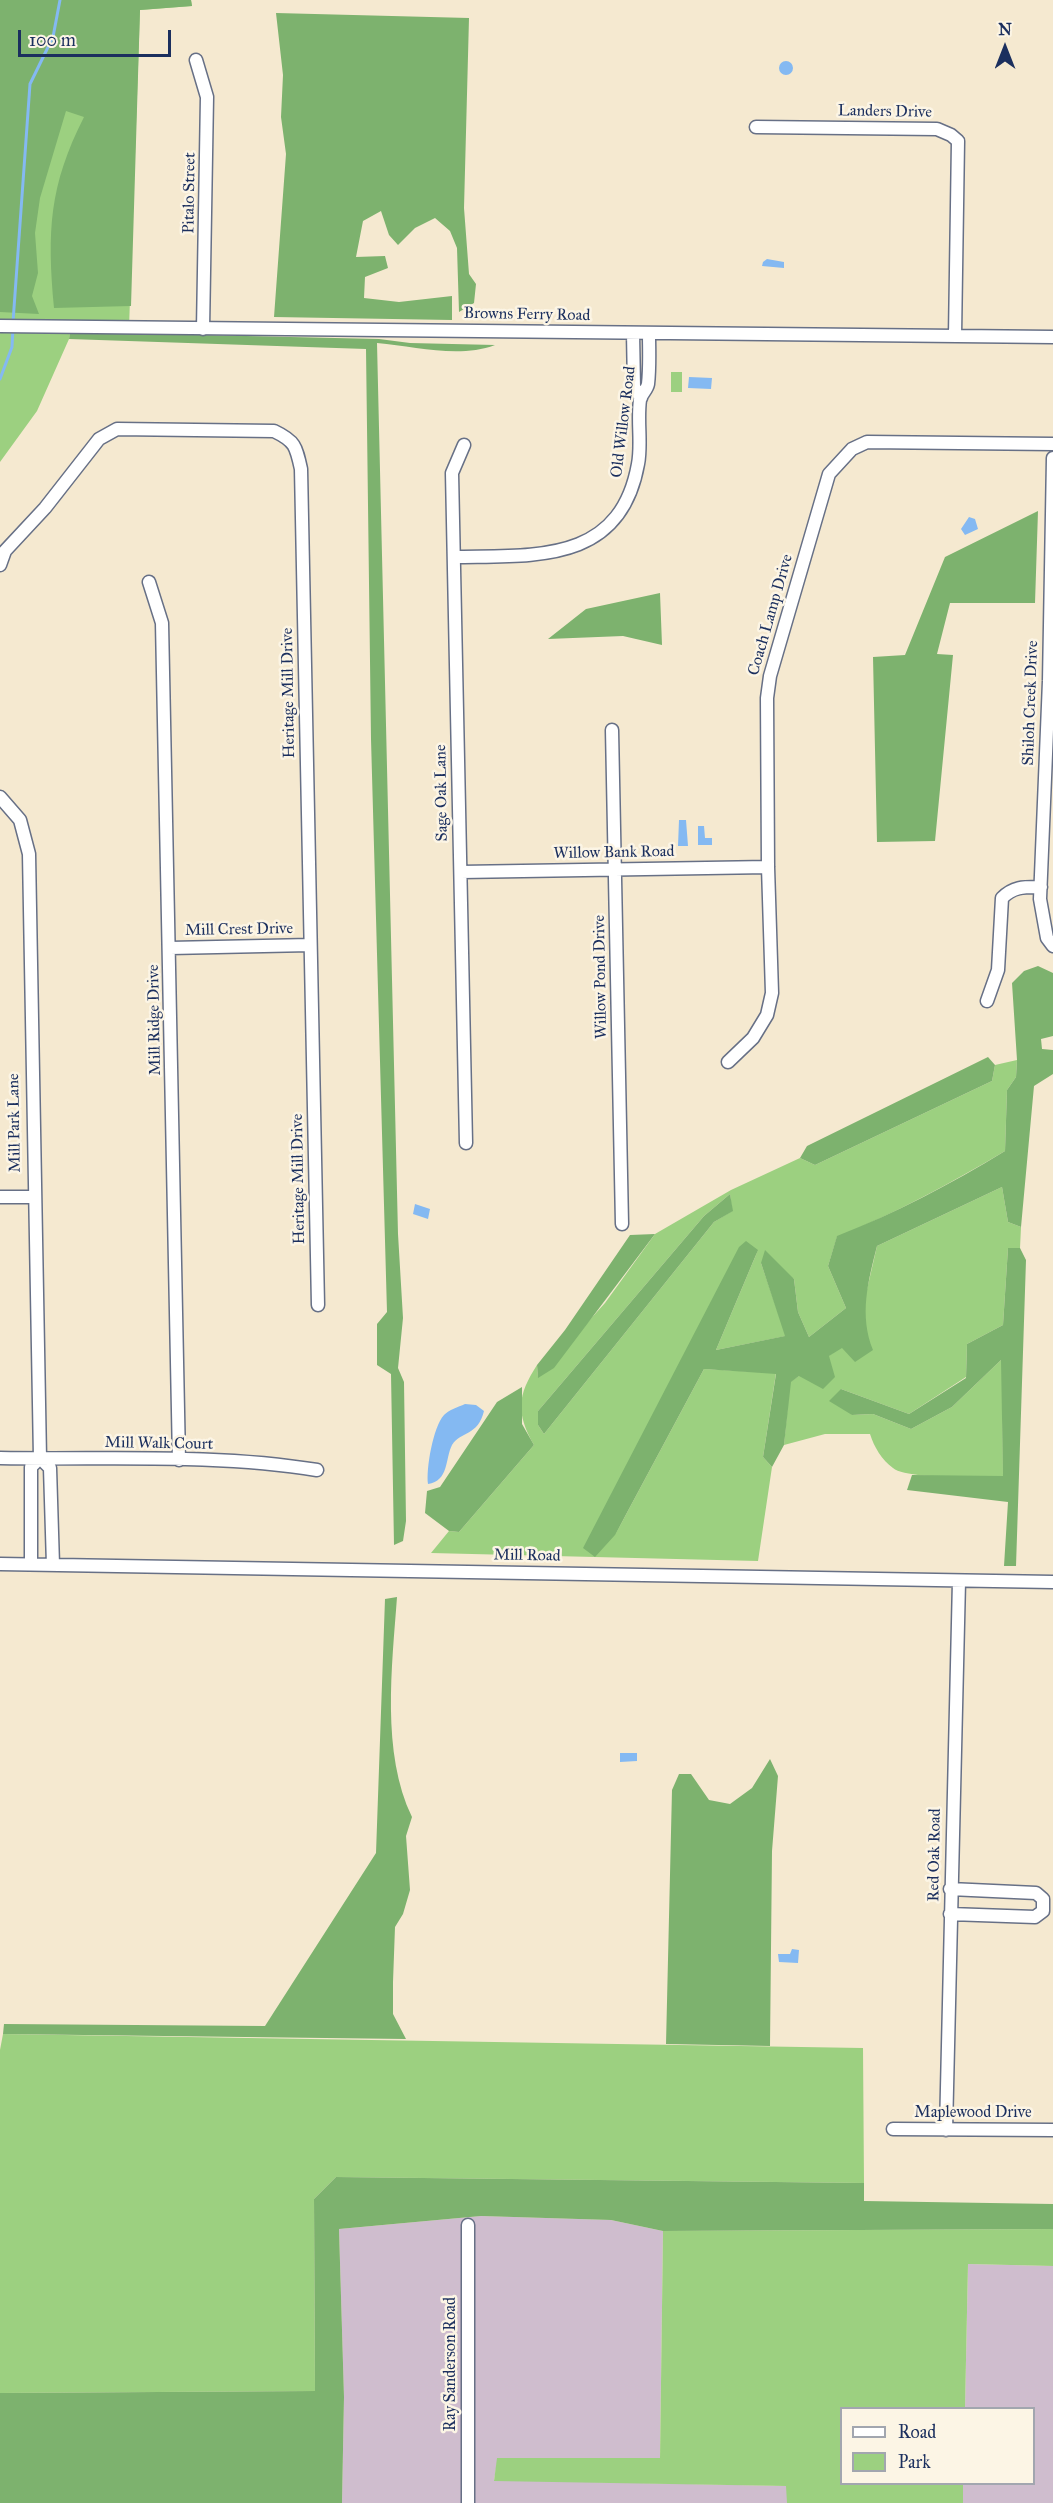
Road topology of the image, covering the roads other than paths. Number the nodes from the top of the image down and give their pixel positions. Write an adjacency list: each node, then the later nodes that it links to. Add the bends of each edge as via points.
1 (196, 60): 4 (street, Pitalo Street, via 207,97)
2 (756, 127): 7 (street, Landers Drive, via 937,129 958,141)
3 (4, 326): 4 (street, Browns Ferry Road)
4 (203, 329): 5 (street, Browns Ferry Road)
5 (633, 333): 6 (street, Browns Ferry Road); 9 (street, via 634,387)
6 (649, 333): 7 (street, Browns Ferry Road); 9 (street, Old Willow Road, via 648,387)
7 (955, 336): 8 (street, Browns Ferry Road)
8 (1053, 337)
9 (640, 398): 13 (street, Old Willow Road, via 639,463 622,508 606,528 581,544 555,553)
10 (1053, 444): 19 (street, Coach Lamp Drive, via 867,442 852,449 829,474 770,676)
11 (464, 445): 13 (street, Sage Oak Lane, via 452,473)
12 (1053, 458): 16 (street, Shiloh Creek Drive)
13 (454, 557): 21 (street, Sage Oak Lane)
14 (0, 565): 23 (street, Heritage Mill Drive, via 4,551 99,439 117,429 274,431 292,440 301,469)
15 (149, 582): 25 (street, Mill Ridge Drive, via 162,623)
16 (1051, 681): 22 (street, Shiloh Creek Drive)
17 (612, 730): 20 (street, Willow Pond Drive)
18 (0, 797): 30 (street, Mill Park Lane, via 20,820 29,854)
19 (768, 867): 20 (street, Willow Bank Road); 27 (street, Coach Lamp Drive, via 772,993 767,1015 753,1038)
20 (615, 871): 21 (street, Willow Bank Road); 31 (street, Willow Pond Drive)
21 (461, 872): 28 (street, Sage Oak Lane)
22 (1041, 887): 24 (street, Shiloh Creek Drive, via 1043,923); 26 (street, via 1020,887 1002,898 999,970)
23 (310, 945): 25 (street, Mill Crest Drive); 32 (street, Heritage Mill Drive)
24 (1053, 946)
25 (170, 948): 35 (street, Mill Ridge Drive)
26 (987, 1000)
27 (728, 1062)
28 (466, 1143)
29 (0, 1197): 30 (street)
30 (33, 1197): 34 (street, Mill Park Lane)
31 (622, 1224)
32 (318, 1305)
33 (0, 1458): 34 (street, Mill Walk Court)
34 (40, 1458): 35 (street, Mill Walk Court); 38 (street, Mill Park Lane, via 31,1467); 39 (street, Mill Park Lane, via 50,1468)
35 (179, 1460): 36 (street, Mill Walk Court)
36 (317, 1470)
37 (0, 1564): 38 (street, Mill Road)
38 (32, 1564): 39 (street, Mill Road)
39 (53, 1565): 40 (street, Mill Road)
40 (959, 1581): 41 (street, Mill Road); 42 (street, Red Oak Road)
41 (1053, 1582)
42 (950, 1889): 43 (street, Red Oak Road); 43 (street, via 1036,1893 1043,1899 1043,1911 1035,1917)
43 (950, 1914): 45 (street, Red Oak Road)
44 (892, 2129): 45 (street, Maplewood Drive)
45 (946, 2130): 46 (street, Maplewood Drive)
46 (1053, 2130)
47 (468, 2224): 48 (street, Ray Sanderson Road)
48 (468, 2503)

